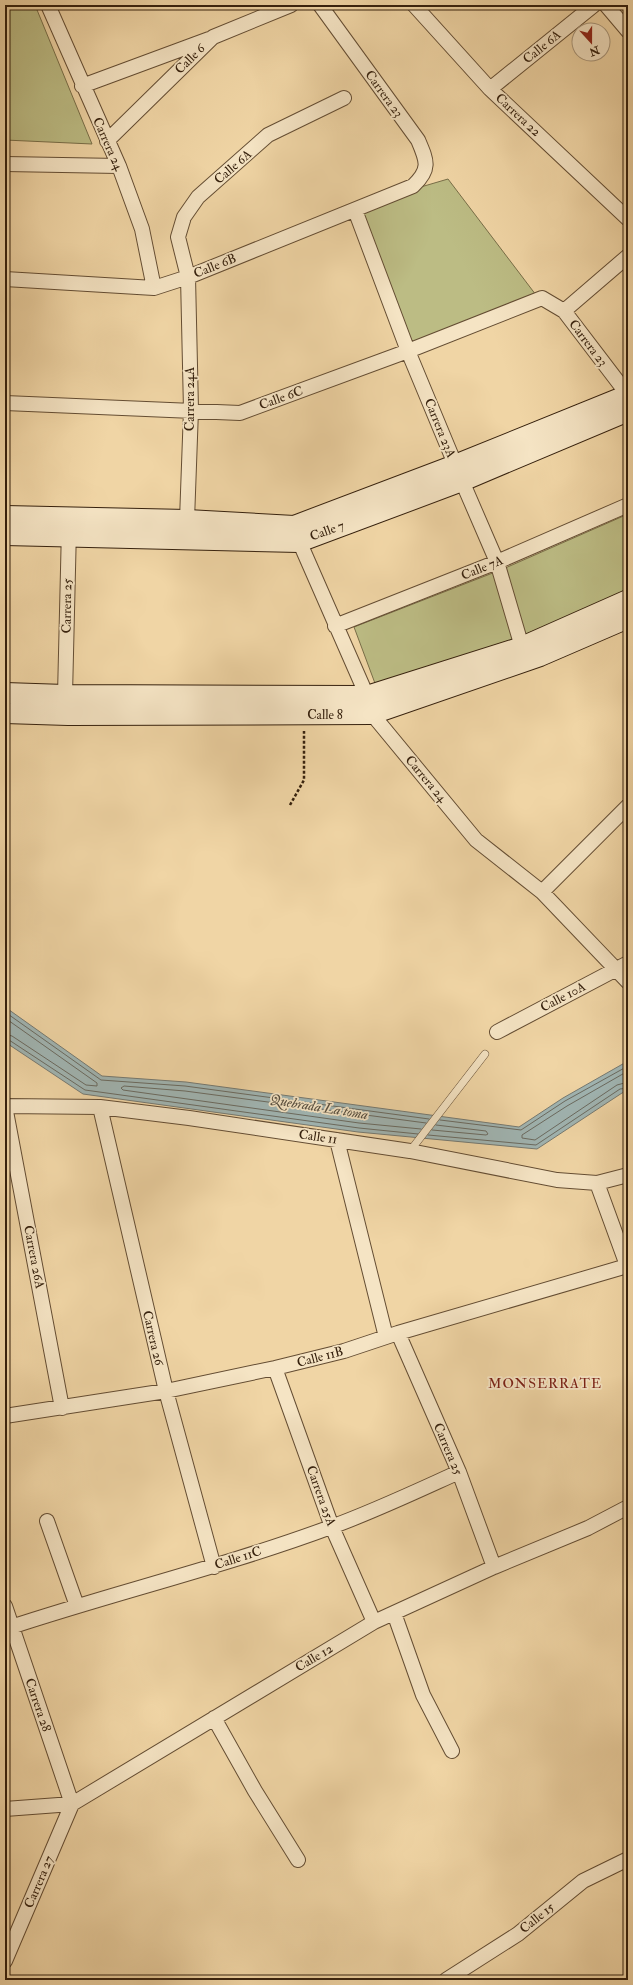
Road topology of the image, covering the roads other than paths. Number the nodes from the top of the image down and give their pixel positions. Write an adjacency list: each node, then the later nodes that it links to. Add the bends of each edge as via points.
1 (48, 5): 9 (street, Carrera 24)
2 (291, 5): 8 (street, Calle 6)
3 (320, 5): 15 (street, Carrera 23, via 418,140 425,157 426,168 423,176)
4 (414, 5): 10 (street, Carrera 22)
5 (594, 5): 10 (street, Calle 6A)
6 (606, 5): 7 (street)
7 (628, 31)
8 (213, 37): 9 (street); 12 (street, Calle 6)
9 (82, 86): 12 (street, Carrera 24)
10 (490, 89): 17 (street, Carrera 22)
11 (344, 98): 19 (street, Calle 6A, via 268,135 198,197 184,217 178,237)
12 (107, 141): 14 (street, Carrera 24)
13 (5, 164): 14 (street)
14 (120, 166): 21 (street, Carrera 24, via 142,229)
15 (413, 186): 16 (street, Calle 6B)
16 (355, 210): 19 (street, Calle 6B); 24 (street, Carrera 23A)
17 (628, 219)
18 (628, 256): 23 (street)
19 (188, 277): 21 (street, Calle 6B); 27 (street, Carrera 24A)
20 (5, 279): 21 (street, Calle 6B)
21 (154, 288)
22 (542, 298): 23 (street, Carrera 23); 24 (street, Calle 6C)
23 (564, 311): 25 (street, Carrera 23)
24 (408, 351): 27 (street, Calle 6C, via 240,413); 29 (street, Carrera 23A)
25 (628, 395): 29 (main road, Calle 7)
26 (5, 403): 27 (street, Calle 6C)
27 (191, 410): 32 (street, Carrera 24A)
28 (628, 411): 29 (main road, Calle 7)
29 (458, 473): 34 (main road, Calle 7); 36 (street, Carrera 23A)
30 (628, 505): 36 (street, Calle 7A)
31 (5, 516): 33 (main road, Calle 7)
32 (187, 520): 33 (main road, Calle 7); 34 (main road, Calle 7)
33 (70, 527): 34 (main road, Calle 7); 35 (main road, Calle 7); 42 (street, Carrera 25)
34 (296, 534): 39 (street, Carrera 24)
35 (5, 535)
36 (497, 562): 39 (street, Calle 7A); 40 (street, Carrera 23A)
37 (628, 600): 40 (main road, Calle 8)
38 (628, 618): 43 (main road, Calle 8, via 540,656)
39 (335, 626): 43 (street, Carrera 24)
40 (522, 648): 43 (main road, Calle 8)
41 (5, 693): 42 (main road, Calle 8)
42 (65, 695): 43 (main road, Calle 8)
43 (370, 706): 44 (main road, Calle 8, via 304,715); 46 (street, Carrera 24, via 476,840)
44 (5, 713)
45 (628, 806): 46 (street)
46 (542, 892): 47 (street, Carrera 24)
47 (622, 966): 48 (street, Carrera 24); 49 (street, Calle 10A)
48 (628, 982)
49 (497, 1032)
50 (485, 1054): 54 (lane)
51 (5, 1106): 52 (street, Calle 11); 61 (street, Carrera 26A)
52 (100, 1107): 53 (street, Calle 11); 60 (street, Carrera 26)
53 (337, 1140): 54 (street, Calle 11); 58 (street, Carrera 25)
54 (410, 1151): 56 (street, Calle 11, via 557,1180)
55 (628, 1174): 56 (street, Calle 11)
56 (597, 1184): 57 (street)
57 (627, 1267): 58 (street, Calle 11B)
58 (392, 1335): 59 (street, Calle 11B); 63 (street, Carrera 25)
59 (276, 1368): 60 (street, Calle 11B); 66 (street, Carrera 25A)
60 (166, 1391): 61 (street, Calle 11B); 68 (street, Carrera 26)
61 (62, 1408): 62 (street, Calle 11B)
62 (5, 1416)
63 (459, 1472): 66 (street, Calle 11C); 67 (street, Carrera 25)
64 (628, 1507): 67 (street, Calle 12, via 588,1528)
65 (47, 1521): 70 (street)
66 (332, 1527): 68 (street, Calle 11C); 72 (street, Carrera 25A)
67 (494, 1566): 71 (street, Calle 12)
68 (214, 1567): 70 (street, Calle 11C)
69 (5, 1606): 73 (street, Carrera 28)
70 (77, 1606): 73 (street, Calle 11C)
71 (394, 1613): 72 (street, Calle 12); 75 (street, via 423,1695)
72 (374, 1622): 74 (street, Calle 12)
73 (11, 1627): 76 (street, Carrera 28)
74 (214, 1718): 76 (street, Calle 12); 79 (street)
75 (452, 1751)
76 (72, 1804): 77 (street, Calle 12); 80 (street, Carrera 27)
77 (5, 1809)
78 (628, 1858): 81 (street, Calle 15, via 583,1881 518,1934)
79 (298, 1860)
80 (5, 1961)
81 (446, 1980)

